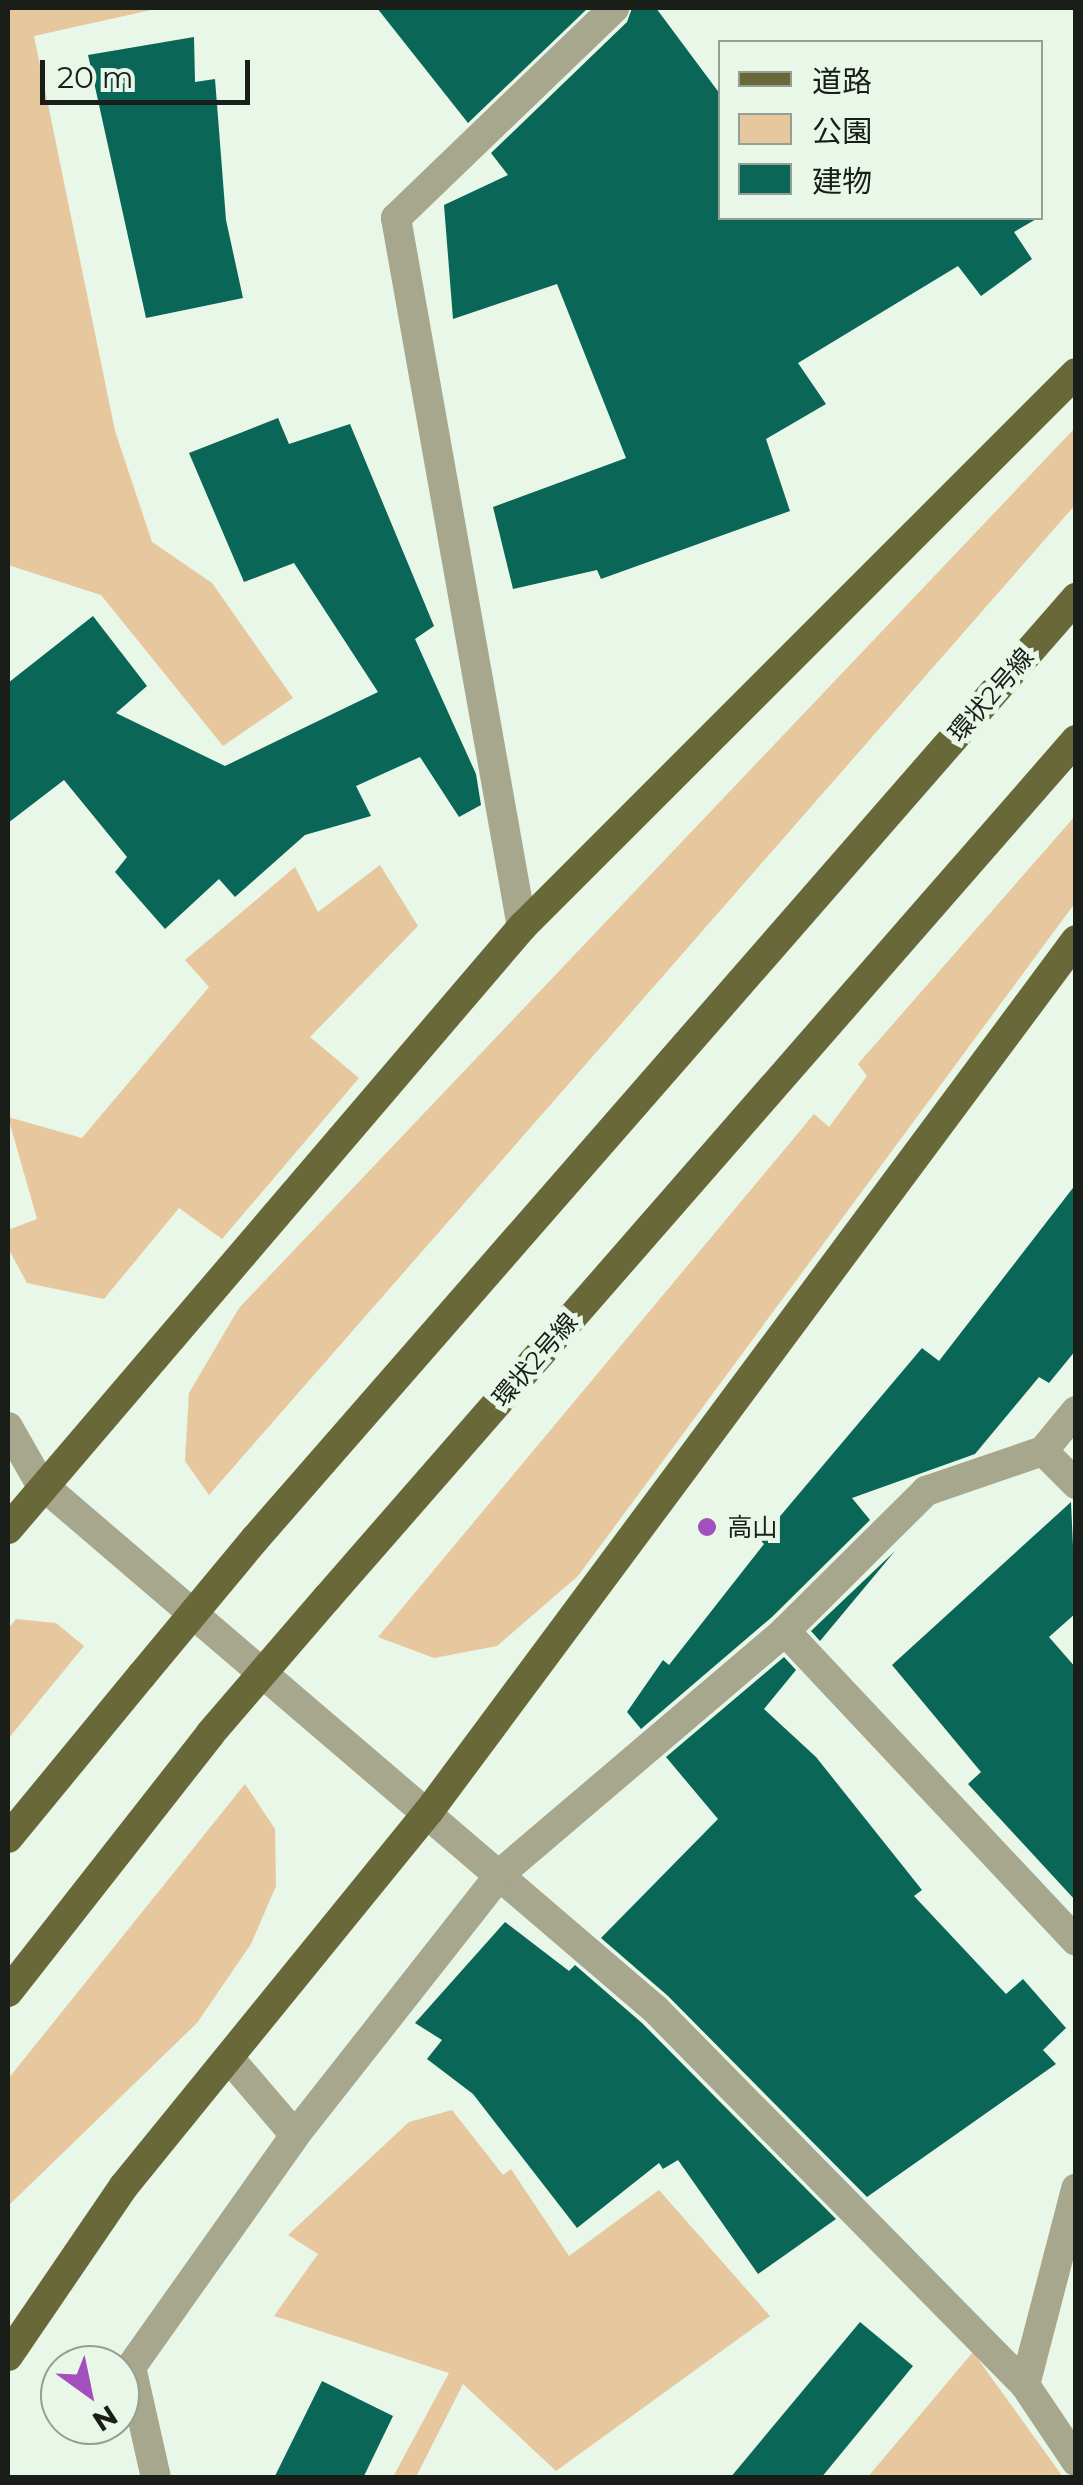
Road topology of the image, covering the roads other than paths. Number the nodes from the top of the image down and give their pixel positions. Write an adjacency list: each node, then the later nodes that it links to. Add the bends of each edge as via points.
1 (614, 8): 5 (street, via 396,218)
2 (1076, 373): 5 (main road)
3 (1076, 598): 15 (main road, 環状2号線, bridge, via 255,1539)
4 (1076, 740): 18 (main road, 環状2号線, bridge, via 210,1734)
5 (522, 928): 10 (main road)
6 (1076, 940): 14 (main road)
7 (1076, 1411): 9 (street)
8 (8, 1426): 10 (street)
9 (1044, 1451): 11 (street); 13 (street, via 926,1491)
10 (40, 1483): 12 (main road); 14 (street)
11 (1076, 1484)
12 (8, 1529)
13 (785, 1631): 16 (street); 17 (street)
14 (429, 1811): 16 (street); 19 (main road)
15 (8, 1838)
16 (501, 1873): 20 (street); 23 (street, via 655,2009)
17 (1076, 1941)
18 (8, 1992)
19 (229, 2058): 20 (street); 22 (main road, via 124,2186)
20 (295, 2135): 25 (street, via 131,2367)
21 (1076, 2189): 23 (street)
22 (8, 2356)
23 (1025, 2385): 24 (street)
24 (1076, 2461)
25 (156, 2478)

